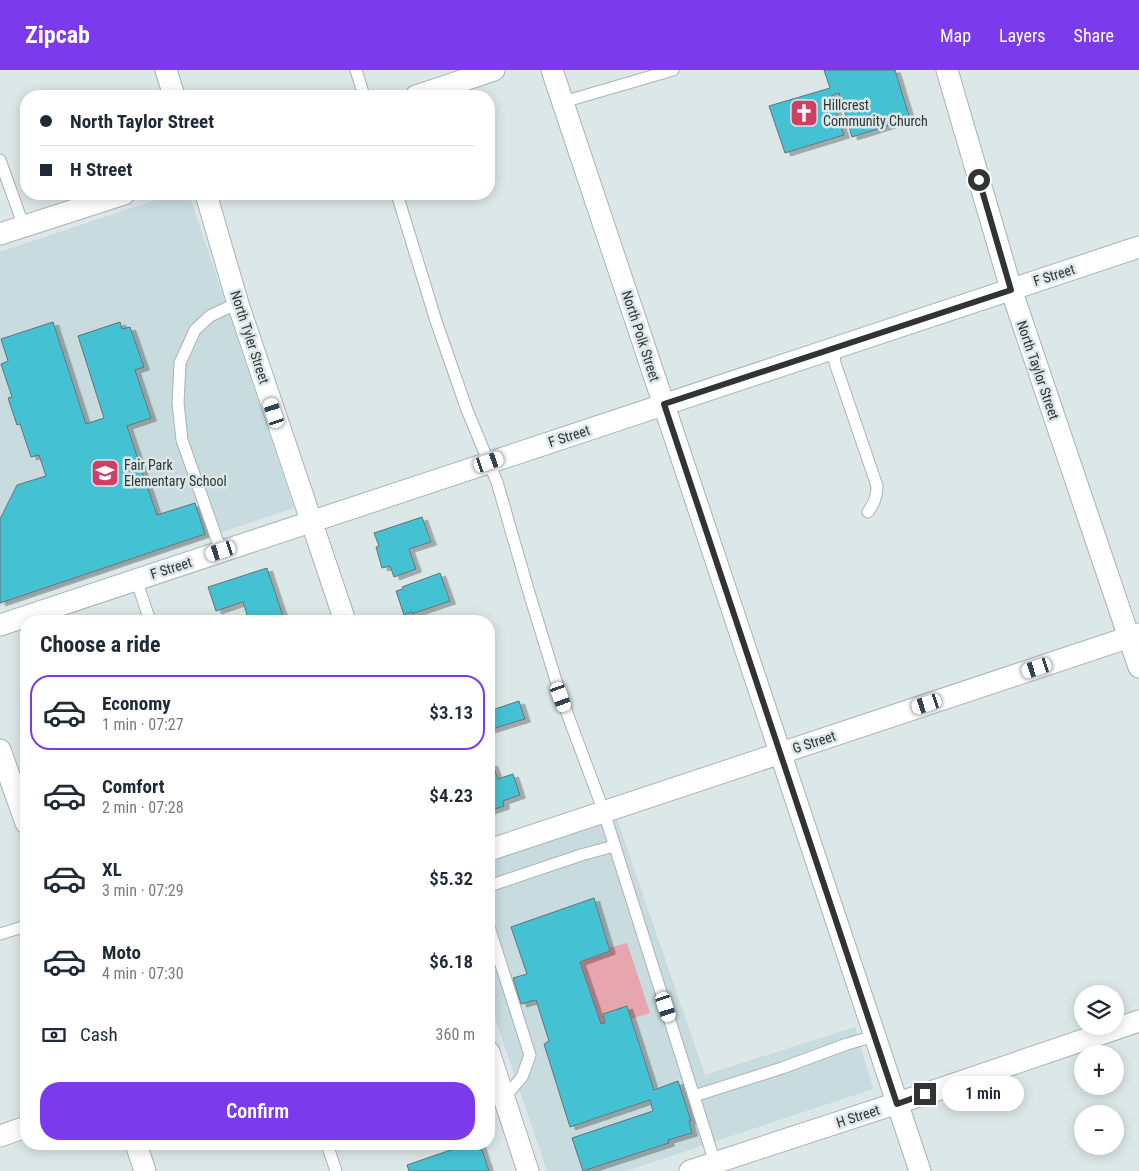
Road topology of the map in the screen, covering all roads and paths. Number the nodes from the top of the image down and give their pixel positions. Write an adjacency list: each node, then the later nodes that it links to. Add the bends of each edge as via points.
1 (166, 70): 7 (street)
2 (356, 70): 8 (lane)
3 (494, 70): 9 (street)
4 (552, 70): 10 (street, North Polk Street)
5 (673, 70): 10 (lane)
6 (947, 70): 18 (street, North Taylor Street)
7 (172, 90)
8 (362, 90)
9 (434, 90)
10 (563, 102): 21 (street, North Polk Street)
11 (0, 160): 15 (lane)
12 (105, 200): 15 (street)
13 (208, 200): 19 (street, North Tyler Street)
14 (399, 200): 22 (lane, via 436,321)
15 (24, 226): 16 (street)
16 (0, 234)
17 (1139, 247): 18 (street, F Street)
18 (1011, 290): 20 (street, F Street); 32 (street, North Taylor Street)
19 (238, 304): 24 (street, North Tyler Street); 25 (lane, via 210,316 195,330 180,363 178,403 182,440)
20 (833, 349): 21 (street, F Street); 23 (lane, via 877,486 877,495)
21 (664, 404): 22 (street, F Street); 35 (street, North Polk Street)
22 (489, 462): 24 (street, F Street); 37 (lane, via 561,697)
23 (868, 512)
24 (311, 522): 25 (street, F Street); 29 (street, North Tyler Street)
25 (221, 551): 26 (street, F Street)
26 (136, 579): 27 (street, F Street); 28 (lane)
27 (30, 615)
28 (148, 615)
29 (343, 615)
30 (20, 618): 31 (street, F Street)
31 (0, 625)
32 (1134, 635): 33 (street, North Taylor Street); 35 (street, G Street)
33 (1139, 667)
34 (0, 750): 36 (street)
35 (780, 753): 37 (street, G Street); 45 (street, North Polk Street)
36 (20, 806)
37 (604, 812): 38 (lane); 39 (street, G Street)
38 (614, 846): 40 (lane); 47 (lane)
39 (495, 848)
40 (495, 884)
41 (20, 928): 42 (lane)
42 (0, 934)
43 (495, 946): 48 (lane, via 530,1055 522,1077)
44 (1139, 1021): 49 (street, H Street)
45 (875, 1036): 47 (lane); 49 (street, North Polk Street)
46 (495, 1070): 48 (street)
47 (694, 1096): 54 (lane)
48 (504, 1098): 57 (street)
49 (897, 1104): 54 (street, H Street); 59 (street, North Polk Street)
50 (20, 1129): 51 (street)
51 (0, 1136)
52 (138, 1150): 55 (street)
53 (329, 1150): 56 (lane)
54 (715, 1163): 58 (street, H Street)
55 (145, 1171)
56 (336, 1171)
57 (528, 1171)
58 (690, 1171)
59 (920, 1171)

